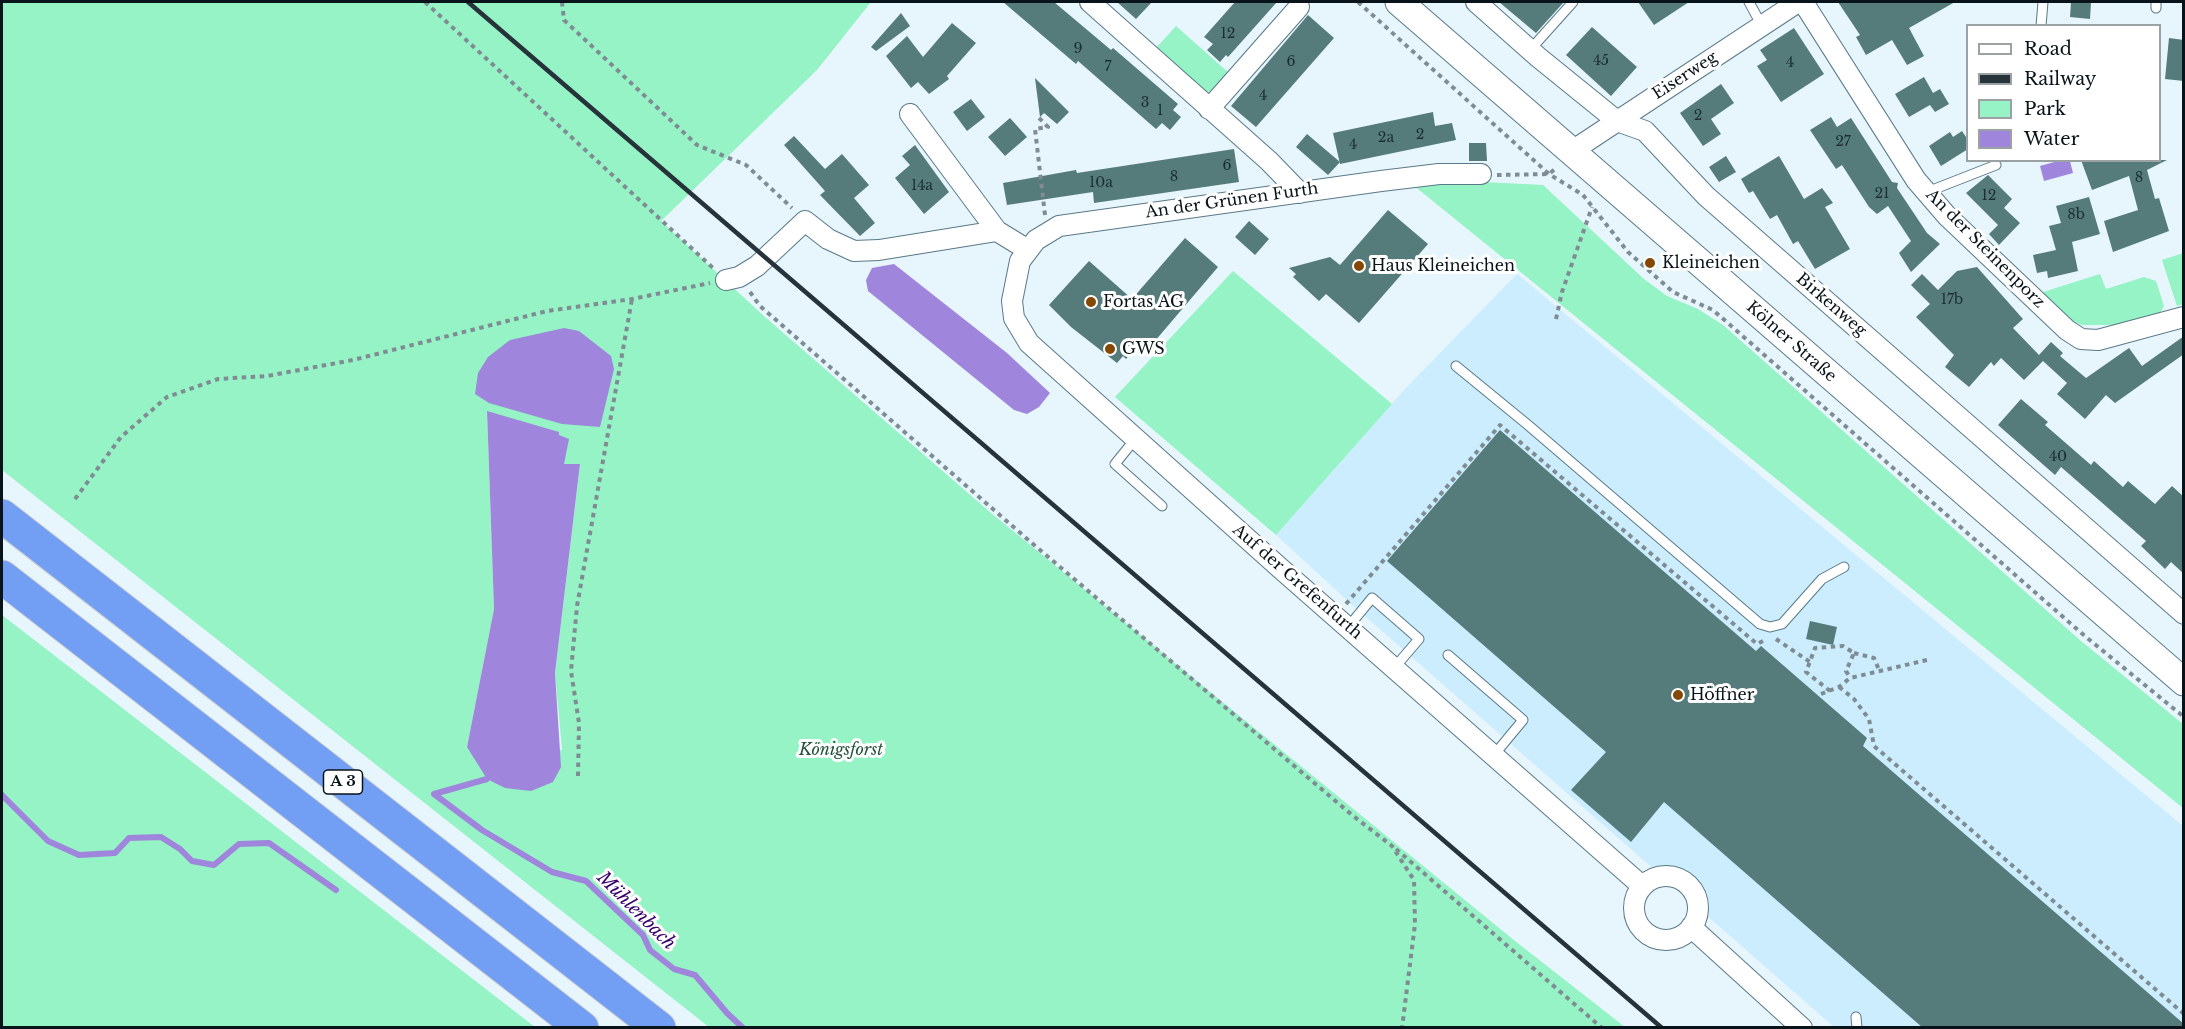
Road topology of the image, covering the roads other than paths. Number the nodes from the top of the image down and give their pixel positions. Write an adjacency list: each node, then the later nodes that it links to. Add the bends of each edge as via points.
1 (1090, 2): 12 (street)
2 (1399, 2): 15 (main road, Kölner Straße)
3 (1476, 2): 11 (street, Birkenweg)
4 (1573, 2): 11 (lane)
5 (1749, 2): 10 (lane)
6 (1801, 2): 10 (street, Eiserweg); 18 (street, An der Steinenporz)
7 (2043, 2): 9 (lane)
8 (1299, 7): 12 (street)
9 (2041, 24)
10 (1762, 26): 14 (street, Eiserweg)
11 (1530, 50): 14 (street, Birkenweg)
12 (1209, 109): 19 (street)
13 (910, 114): 20 (street)
14 (1617, 121): 15 (street, Eiserweg); 30 (street, Birkenweg, via 1645,131 1706,196)
15 (1572, 151): 34 (main road, Kölner Straße)
16 (1996, 165): 18 (lane)
17 (1481, 174): 19 (street, An der Grünen Furth, via 1439,174)
18 (1927, 192): 23 (street, An der Steinenporz, via 1947,216 2081,339 2098,340)
19 (1300, 193): 21 (street, An der Grünen Furth, via 1075,222 1046,232)
20 (997, 231): 21 (street); 22 (street, via 854,251 828,239 805,221 757,266)
21 (1028, 250): 25 (street, Auf der Grefenfurth, via 1020,261 1012,301 1019,330)
22 (732, 278)
23 (2184, 317)
24 (1456, 366): 28 (lane, via 1765,627 1782,624 1822,579)
25 (1136, 438): 26 (lane, via 1115,464); 31 (street, Auf der Grefenfurth)
26 (1162, 506)
27 (2, 516): 40 (highway, A 3)
28 (1844, 567)
29 (2, 577): 39 (highway)
30 (2184, 614)
31 (1342, 620): 33 (street, Auf der Grefenfurth); 33 (lane, via 1372,598 1419,639)
32 (1448, 655): 35 (lane, via 1523,720)
33 (1395, 667): 35 (street, Auf der Grefenfurth)
34 (2184, 682)
35 (1494, 755): 36 (street, Auf der Grefenfurth)
36 (1642, 886): 37 (street, via 1659,876 1687,884 1698,910); 37 (street, via 1634,904 1638,924 1645,932 1664,940)
37 (1691, 927): 41 (street)
38 (1856, 1017): 42 (lane)
39 (582, 1028)
40 (659, 1028)
41 (1802, 1028)
42 (1857, 1028)

